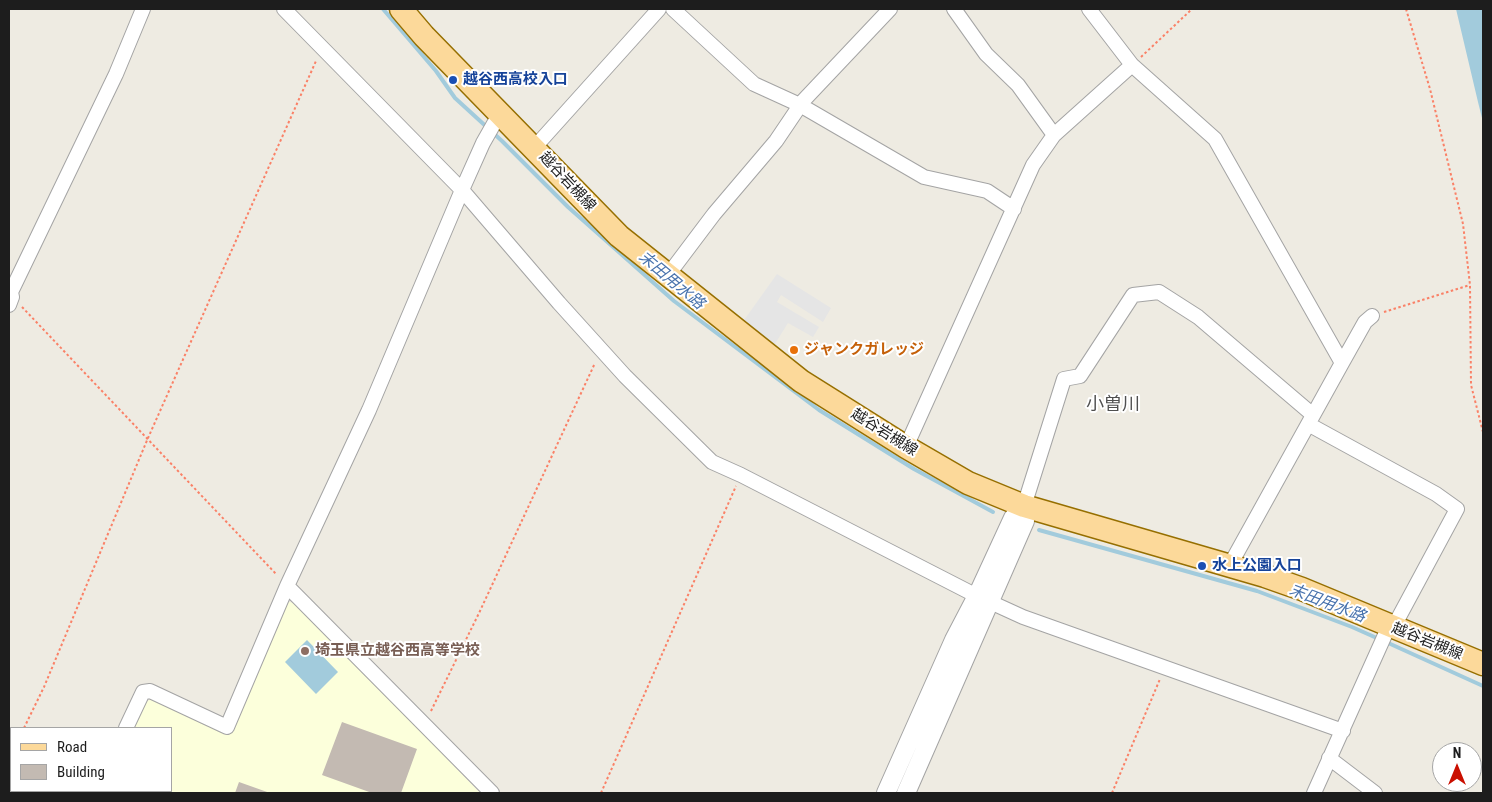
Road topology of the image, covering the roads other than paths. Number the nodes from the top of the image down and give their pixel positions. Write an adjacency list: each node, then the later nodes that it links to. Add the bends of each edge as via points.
1 (143, 9): 17 (street, via 116,74 11,292)
2 (284, 9): 14 (street)
3 (401, 9): 11 (main road, 越谷岩槻線)
4 (659, 9): 13 (street)
5 (673, 9): 10 (street, via 754,84)
6 (890, 9): 10 (street)
7 (954, 9): 12 (street, via 986,54 1018,85)
8 (1089, 9): 9 (street)
9 (1132, 65): 12 (street); 19 (street, via 1215,139)
10 (800, 105): 15 (street, via 924,177 987,191); 16 (street, via 776,141)
11 (493, 125): 13 (main road, 越谷岩槻線); 14 (street)
12 (1054, 135): 15 (street, via 1033,165)
13 (534, 148): 16 (main road, 越谷岩槻線, via 619,236)
14 (462, 190): 24 (street, via 369,410); 25 (street, via 601,350 712,462)
15 (1014, 209): 21 (street)
16 (668, 274): 21 (main road, 越谷岩槻線, via 802,381)
17 (10, 301)
18 (1372, 316): 19 (street, via 1365,322)
19 (1342, 364): 20 (street)
20 (1310, 420): 22 (street, via 1198,317 1159,292 1133,295 1080,376 1064,379); 23 (street); 26 (street, via 1456,509)
21 (906, 447): 22 (main road, 越谷岩槻線, via 968,483)
22 (1024, 506): 23 (main road, 越谷岩槻線); 25 (street, via 1013,518)
23 (1230, 565): 26 (main road, 越谷岩槻線, via 1302,588)
24 (287, 586): 28 (street, via 227,727 150,691 143,692); 31 (street)
25 (984, 599): 29 (street, via 1022,617); 32 (street, via 954,640); 33 (street)
26 (1387, 635): 27 (main road, 越谷岩槻線); 29 (street)
27 (1483, 664)
28 (126, 727)
29 (1343, 730): 30 (street)
30 (1329, 758): 34 (street); 35 (street)
31 (492, 793)
32 (886, 793)
33 (906, 793)
34 (1314, 793)
35 (1375, 793)

